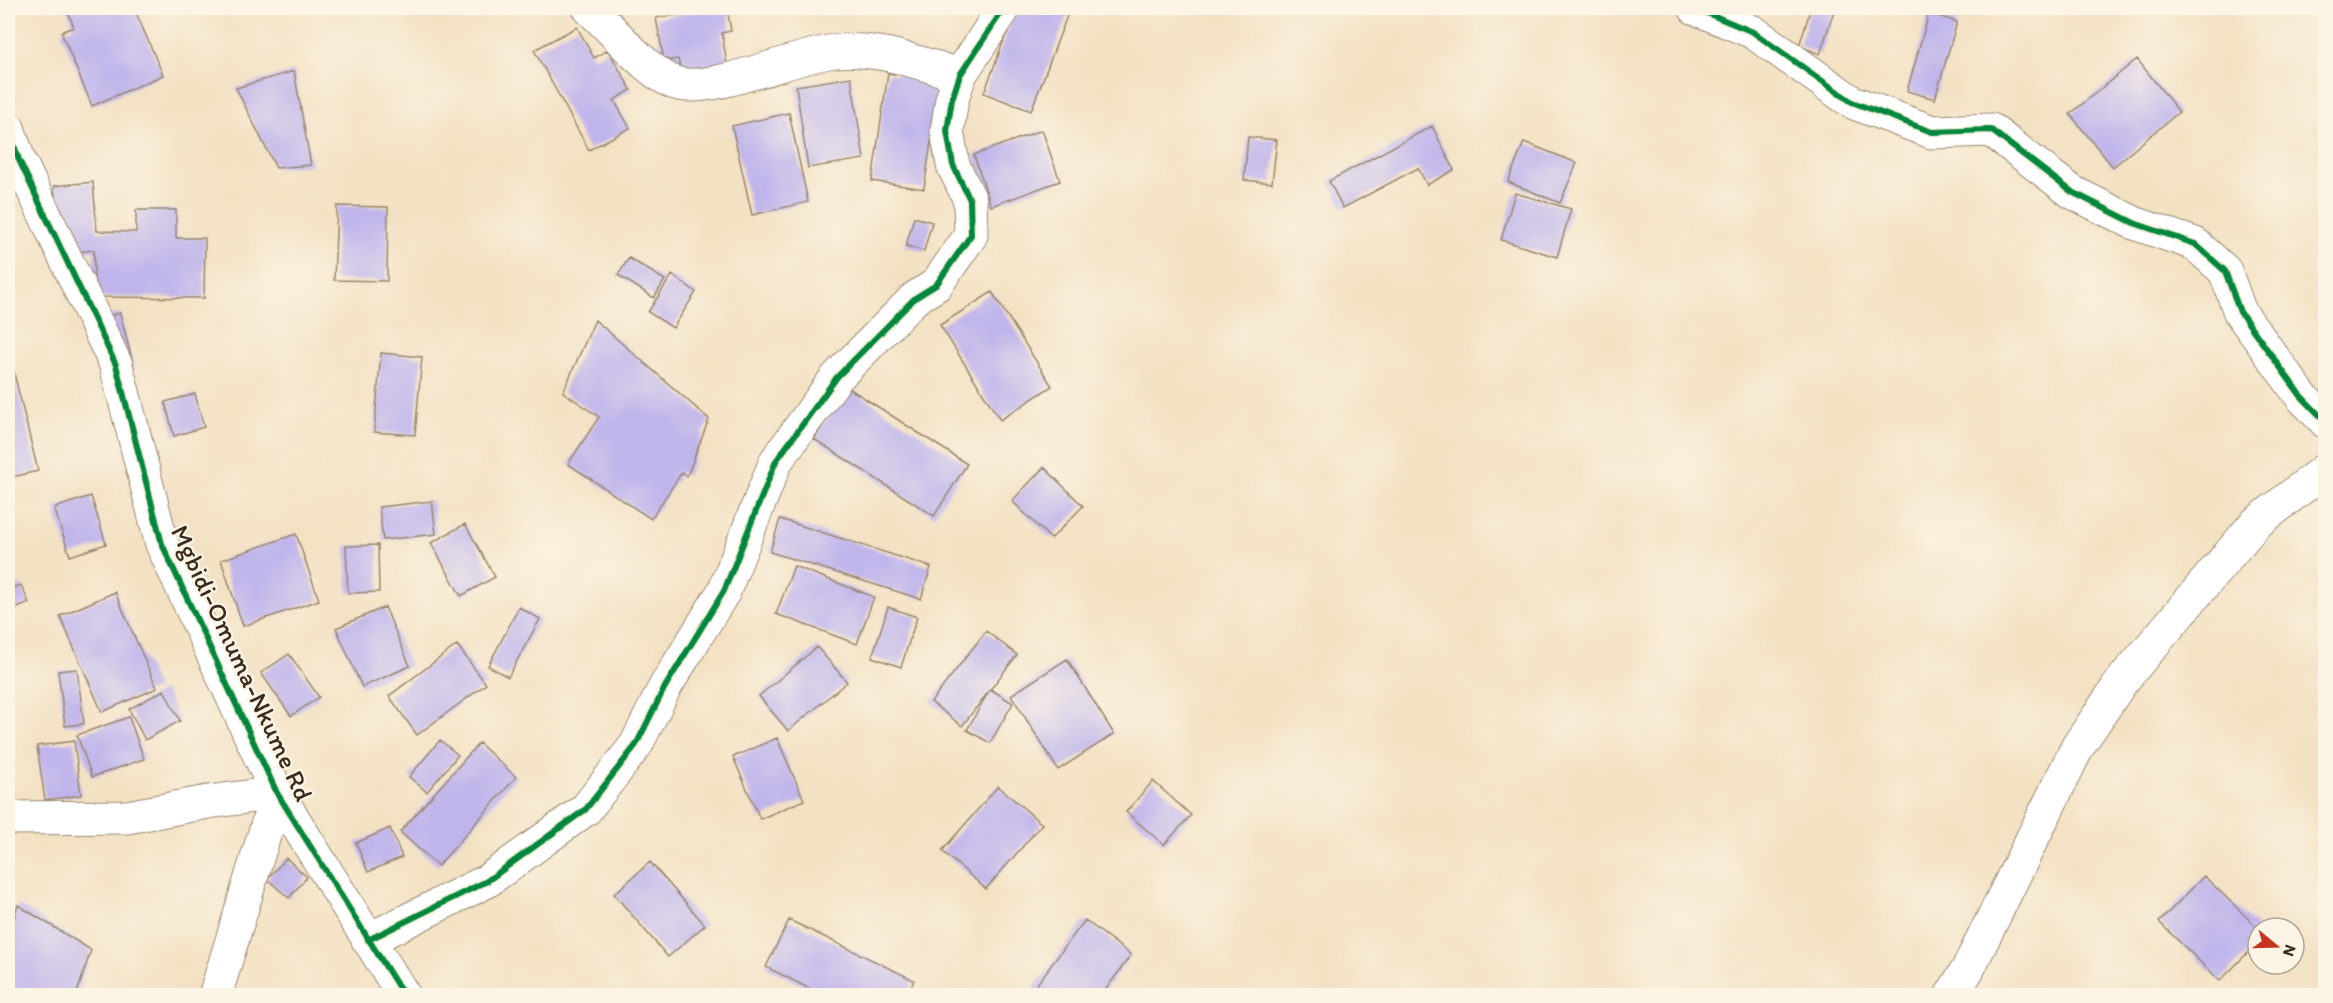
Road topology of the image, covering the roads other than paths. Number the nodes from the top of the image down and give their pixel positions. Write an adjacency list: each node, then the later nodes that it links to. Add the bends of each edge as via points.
1 (589, 8): 4 (street, via 644,63 679,84 716,82 834,52 872,50)
2 (1004, 8): 4 (street)
3 (1695, 8): 6 (street, via 1753,32 1852,102 1932,132 1991,130 2072,192 2134,223 2195,244 2226,271 2240,312 2301,396)
4 (960, 75): 10 (street, via 948,131 953,165 970,200 971,235 936,285 915,298 837,377 776,461 724,591 665,687 636,744 586,809 488,880)
5 (8, 129): 8 (street, Mgbidi-Omuma-Nkume Rd, via 116,365 162,544)
6 (2325, 422)
7 (2325, 470): 13 (street, via 2255,524 2122,681 2078,746)
8 (277, 794): 9 (street, via 127,817); 10 (street, Mgbidi-Omuma-Nkume Rd); 11 (street)
9 (8, 818)
10 (368, 940): 12 (street, Mgbidi-Omuma-Nkume Rd)
11 (214, 996)
12 (404, 996)
13 (1951, 996)

